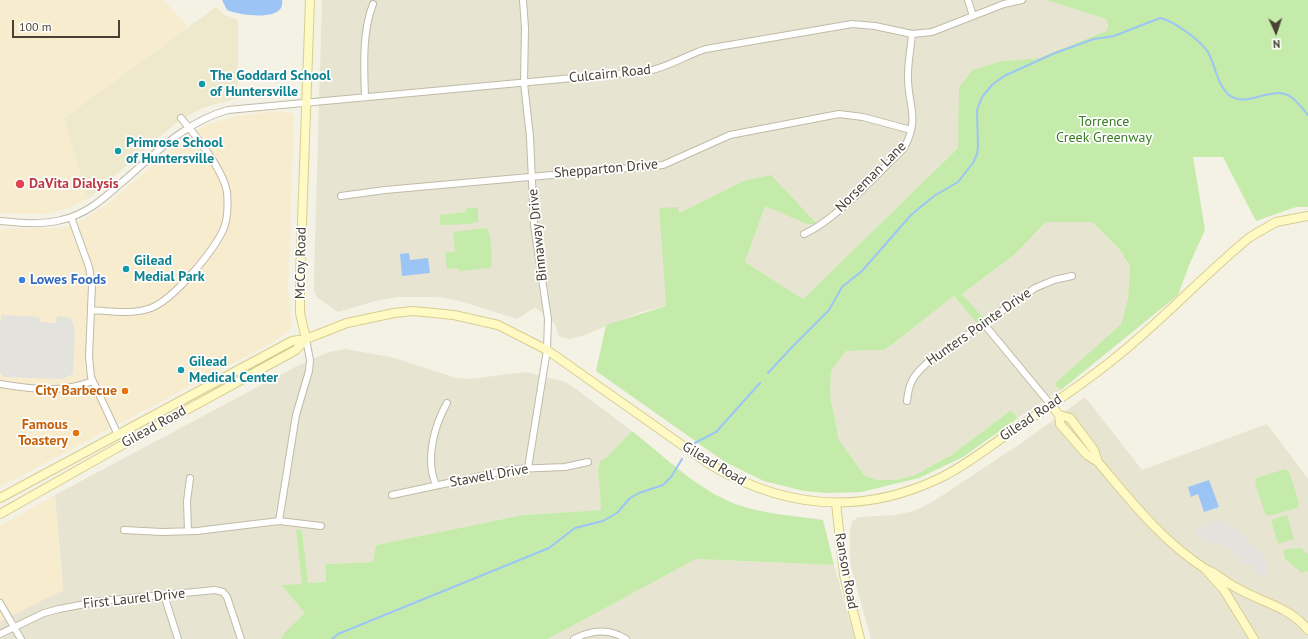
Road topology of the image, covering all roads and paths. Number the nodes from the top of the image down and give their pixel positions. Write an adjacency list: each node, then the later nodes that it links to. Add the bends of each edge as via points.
1 (310, 0): 10 (main road, McCoy Road)
2 (523, 0): 8 (street, Binnaway Drive)
3 (968, 0): 6 (street)
4 (1022, 0): 6 (street, Culcairn Road)
5 (373, 4): 9 (street, via 366,43)
6 (973, 16): 7 (street, Culcairn Road, via 932,32)
7 (912, 34): 8 (street, Culcairn Road, via 862,24 835,26 693,53 653,70); 13 (street, Norseman Lane, via 908,76 913,117)
8 (524, 83): 9 (street, Culcairn Road); 14 (street, Binnaway Drive)
9 (365, 96): 10 (street, Culcairn Road)
10 (305, 103): 12 (street, Culcairn Road, via 228,110); 23 (main road, McCoy Road, via 300,313)
11 (181, 118): 12 (street)
12 (189, 127): 17 (street, Culcairn Road, via 103,199); 21 (street, via 223,180 227,192 227,210 221,235 202,261 160,304 135,312)
13 (911, 130): 14 (street, Shepparton Drive, via 863,117 839,114 730,135 663,165); 19 (street, Norseman Lane, via 904,148 835,214)
14 (532, 176): 15 (street, Shepparton Drive); 24 (street, Binnaway Drive, via 534,225 548,319)
15 (340, 196)
16 (1308, 216): 29 (main road, Gilead Road, via 1276,222 1250,237 1119,355)
17 (71, 217): 18 (street, Culcairn Road, via 39,223); 21 (street, via 89,267)
18 (0, 221)
19 (804, 234)
20 (1072, 276): 22 (street, Hunters Pointe Drive, via 1035,288)
21 (91, 310): 25 (street, via 88,357)
22 (984, 324): 27 (street, Hunters Pointe Drive, via 927,363 912,379); 29 (street)
23 (306, 339): 24 (main road, Gilead Road, via 368,317 413,311 454,315 498,325); 30 (main road, Gilead Road, via 292,341); 38 (main road, Gilead Road, via 296,350); 39 (street, McCoy Road, via 310,360 309,371 296,414)
24 (547, 350): 32 (street, Binnaway Drive); 37 (main road, Gilead Road, via 726,474 781,496)
25 (93, 381): 26 (street, via 66,389 45,390); 30 (street)
26 (0, 384)
27 (907, 401)
28 (447, 403): 34 (street, via 439,418 433,447 431,467)
29 (1051, 405): 37 (main road, Gilead Road, via 959,467 935,480 899,494); 43 (main road, via 1059,414 1060,424 1087,455 1098,462 1161,534)
30 (118, 435): 36 (main road, Gilead Road)
31 (588, 462): 32 (street, Stawell Drive, via 565,467)
32 (528, 468): 34 (street, Stawell Drive)
33 (190, 478): 42 (street, via 187,501)
34 (436, 486): 35 (street, Stawell Drive)
35 (392, 496)
36 (0, 498)
37 (836, 503): 54 (main road, Ranson Road, via 844,575)
38 (0, 514)
39 (279, 521): 40 (street); 42 (street)
40 (321, 526)
41 (124, 530): 42 (street)
42 (188, 531)
43 (1205, 569): 47 (main road, via 1235,587 1277,606); 55 (main road, via 1224,590)
44 (164, 595): 46 (street, First Laurel Drive, via 101,601 59,609); 50 (street); 51 (street, First Laurel Drive, via 215,590 224,592)
45 (0, 603): 46 (street)
46 (14, 627): 48 (street, First Laurel Drive); 49 (street)
47 (1308, 630)
48 (0, 634)
49 (21, 639)
50 (178, 639)
51 (241, 639)
52 (574, 639): 53 (street, via 585,633 604,631)
53 (626, 639)
54 (860, 639)
55 (1254, 639)

